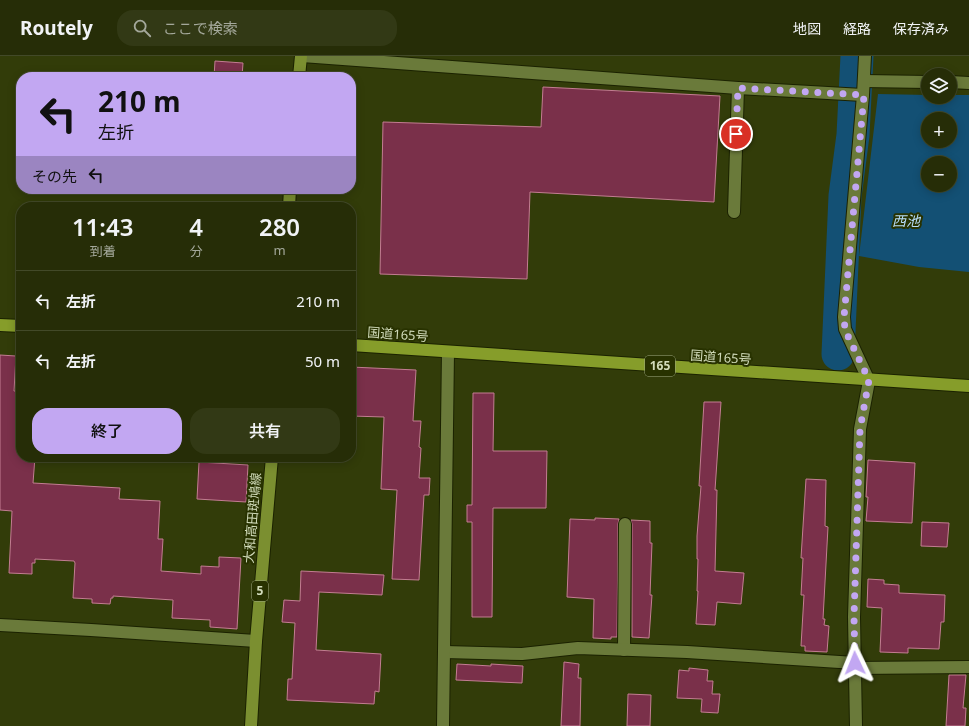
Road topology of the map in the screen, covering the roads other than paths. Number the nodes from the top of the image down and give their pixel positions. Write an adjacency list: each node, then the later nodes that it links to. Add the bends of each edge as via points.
1 (302, 56): 3 (main road); 8 (street)
2 (865, 56): 4 (street)
3 (300, 72)
4 (864, 81): 5 (street); 9 (street)
5 (921, 82)
6 (957, 82): 7 (street)
7 (969, 83)
8 (738, 88): 9 (street); 10 (street)
9 (857, 95): 15 (street, via 844,317 845,330)
10 (734, 212)
11 (0, 325): 12 (highway)
12 (16, 326)
13 (356, 345): 14 (highway, 国道165号 / 165)
14 (448, 352): 15 (highway, 国道165号 / 165); 22 (street)
15 (869, 380): 16 (highway, 国道165号 / 165); 23 (street, via 860,429 854,617)
16 (969, 386)
17 (272, 462): 20 (main road, 大和高田斑鳩線 / 5)
18 (625, 524): 21 (street)
19 (0, 625): 20 (street)
20 (256, 641): 25 (main road, 大和高田斑鳩線 / 5)
21 (624, 650): 22 (street, via 578,648 522,654); 23 (street, via 687,652)
22 (444, 652): 26 (street)
23 (855, 665): 24 (street); 27 (street)
24 (969, 667)
25 (251, 726)
26 (443, 726)
27 (856, 726)

